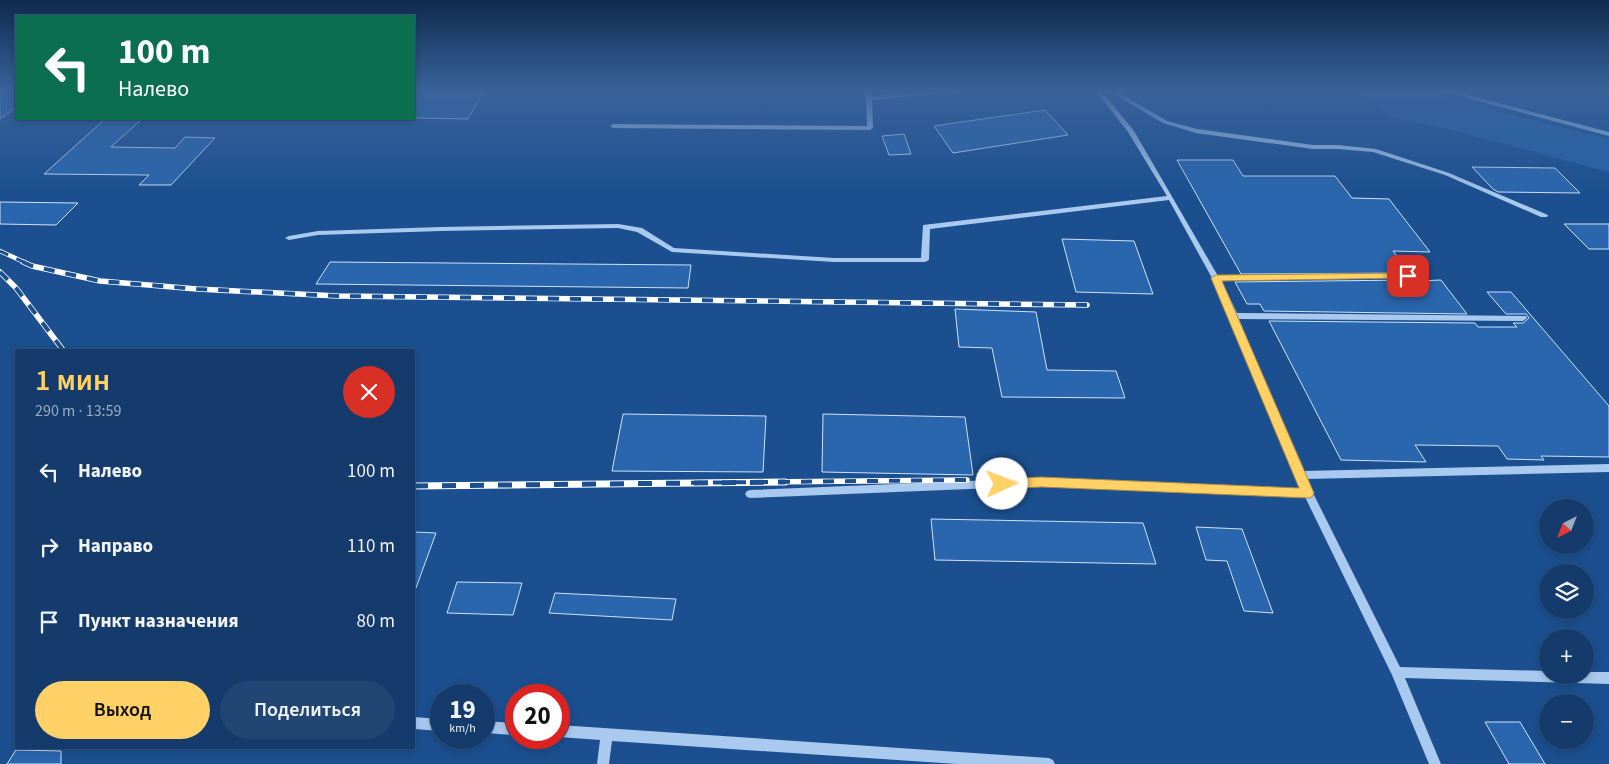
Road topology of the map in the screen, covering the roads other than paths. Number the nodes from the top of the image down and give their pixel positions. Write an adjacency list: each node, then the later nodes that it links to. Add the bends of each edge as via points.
1 (613, 126): 2 (street)
2 (870, 126)
3 (1127, 126): 7 (street)
4 (1176, 126): 8 (street, via 1196,132 1313,147 1374,150 1447,174)
5 (1577, 126): 6 (street)
6 (1609, 134)
7 (1172, 198): 9 (street, via 926,227 925,260 834,260 672,250 639,230 618,226 327,232); 11 (street)
8 (1544, 215)
9 (289, 238)
10 (1408, 276): 11 (street)
11 (1216, 278): 12 (street)
12 (1234, 316): 13 (street); 15 (street)
13 (1523, 318)
14 (1609, 468): 15 (street)
15 (1299, 475): 16 (street)
16 (1308, 493): 17 (street, via 1041,482); 18 (street)
17 (750, 494)
18 (1397, 672): 19 (street); 26 (street)
19 (1609, 678)
20 (415, 723): 21 (street)
21 (430, 724)
22 (570, 732): 23 (street)
23 (607, 734): 24 (street); 25 (street)
24 (603, 764)
25 (1049, 764)
26 (1435, 764)

